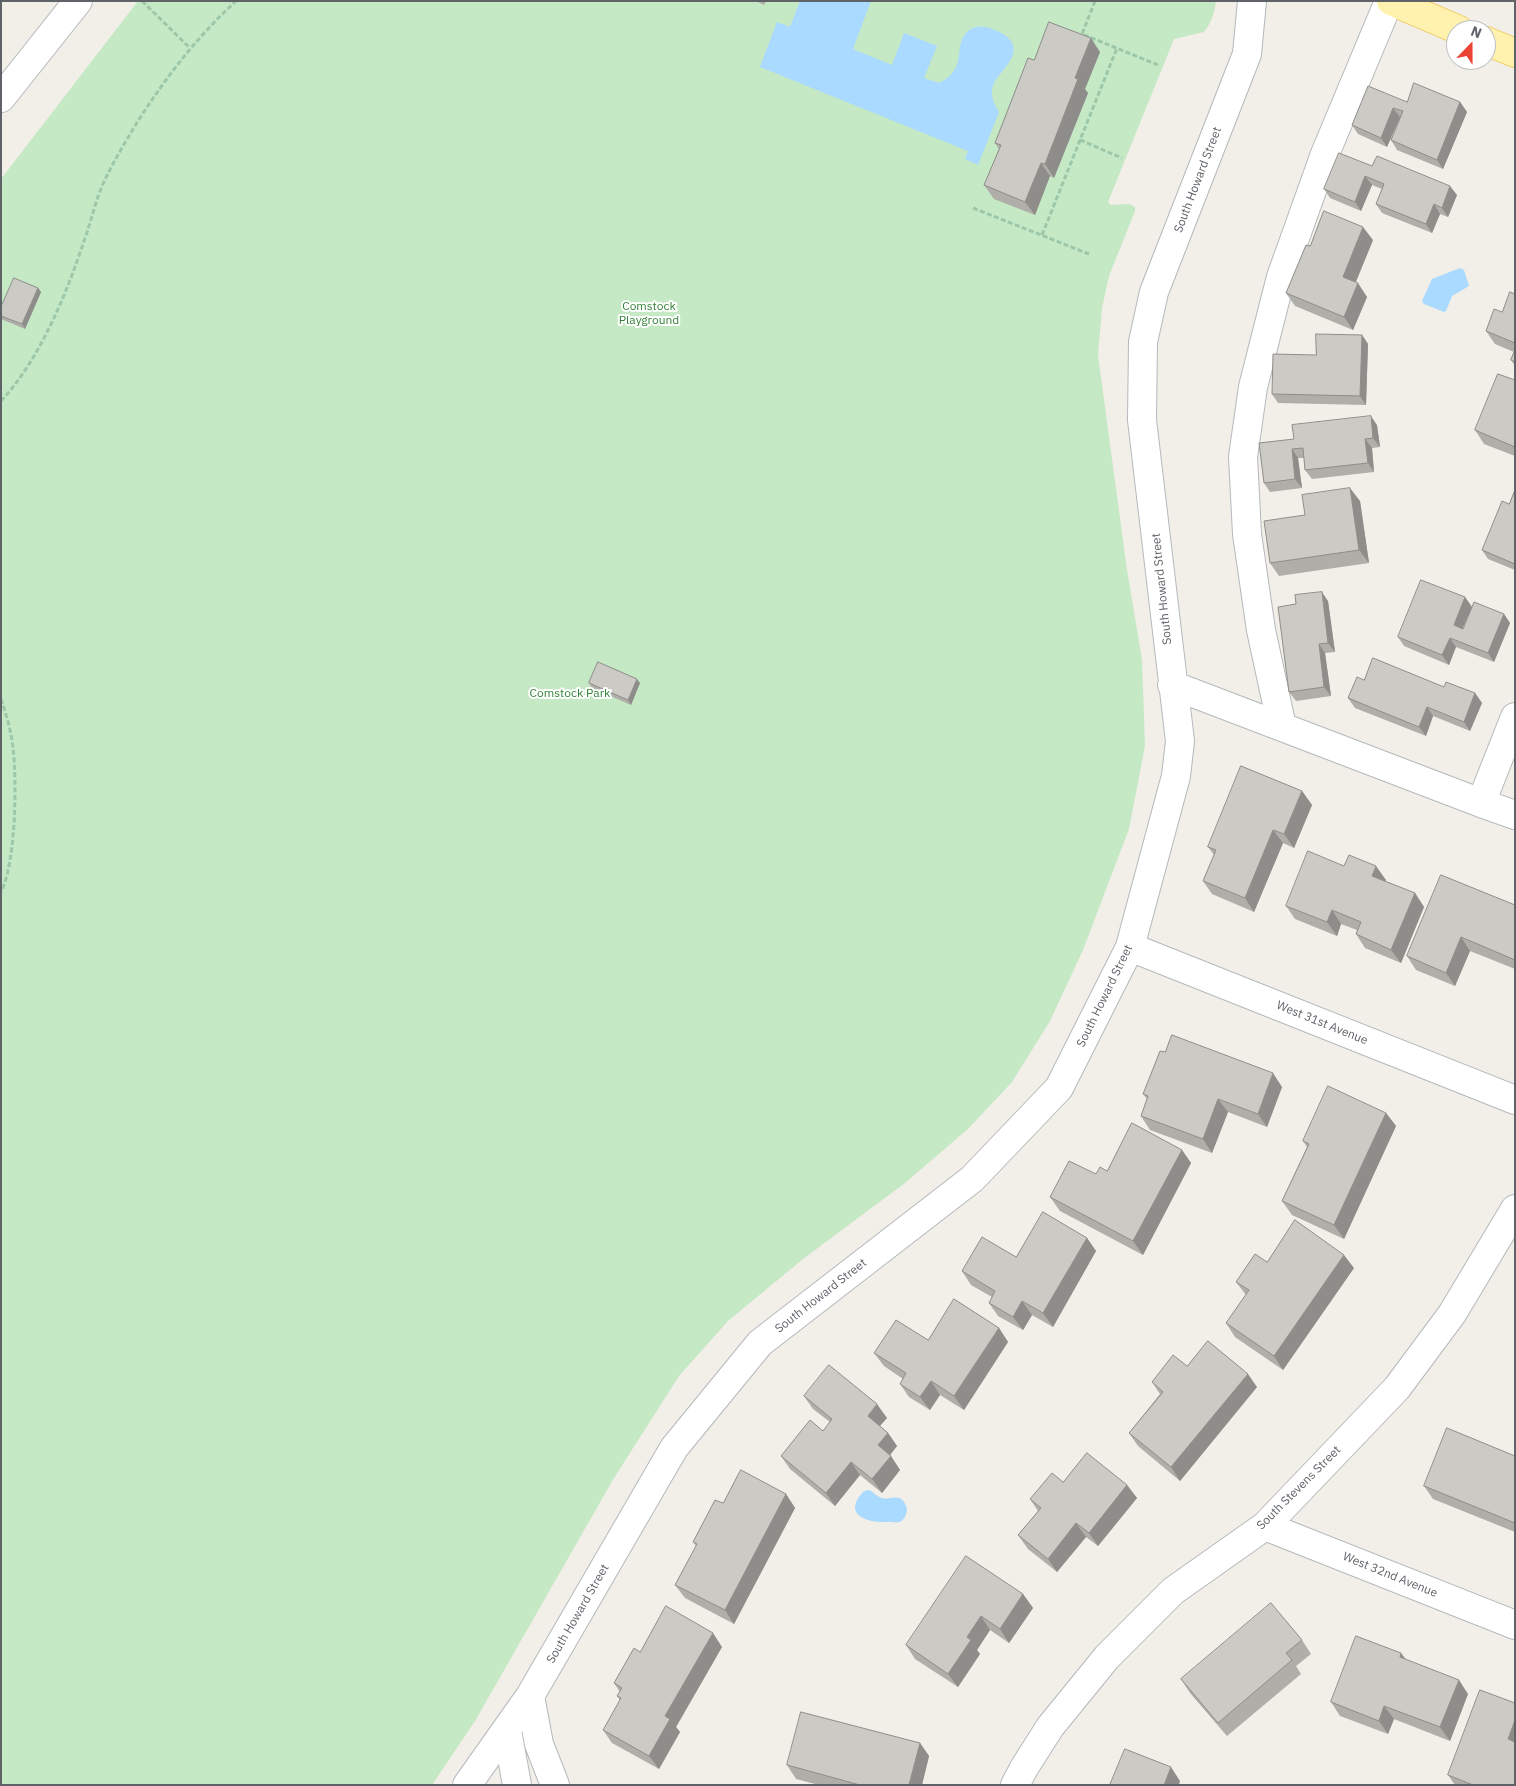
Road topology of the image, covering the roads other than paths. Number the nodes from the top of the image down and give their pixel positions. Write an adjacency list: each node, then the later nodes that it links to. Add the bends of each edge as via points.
1 (78, 1): 7 (street)
2 (1252, 1): 8 (street, South Howard Street, via 1247,54 1154,292 1143,342 1142,420)
3 (1390, 1): 4 (main road); 10 (street, via 1325,154 1281,277 1253,387 1243,457 1247,534 1261,630)
4 (1446, 24)
5 (1496, 45): 6 (main road)
6 (1515, 53)
7 (1, 98)
8 (1172, 685): 10 (street); 13 (street, South Howard Street, via 1180,741 1176,776)
9 (1515, 717): 11 (street)
10 (1282, 727): 11 (street)
11 (1481, 803): 12 (street)
12 (1515, 815)
13 (1130, 947): 14 (street, West 31st Avenue); 18 (street, South Howard Street, via 1059,1088 972,1180 760,1343 685,1434)
14 (1515, 1100)
15 (1515, 1209): 16 (street, South Stevens Street, via 1452,1314 1397,1388)
16 (1265, 1526): 17 (street, West 32nd Avenue); 23 (street, South Stevens Street, via 1173,1590 1107,1657 1050,1727)
17 (1515, 1625)
18 (530, 1696): 19 (street, South Howard Street); 22 (street, via 539,1744)
19 (507, 1730): 20 (street, South Howard Street); 21 (street)
20 (467, 1785)
21 (517, 1785)
22 (555, 1785)
23 (1015, 1785)

